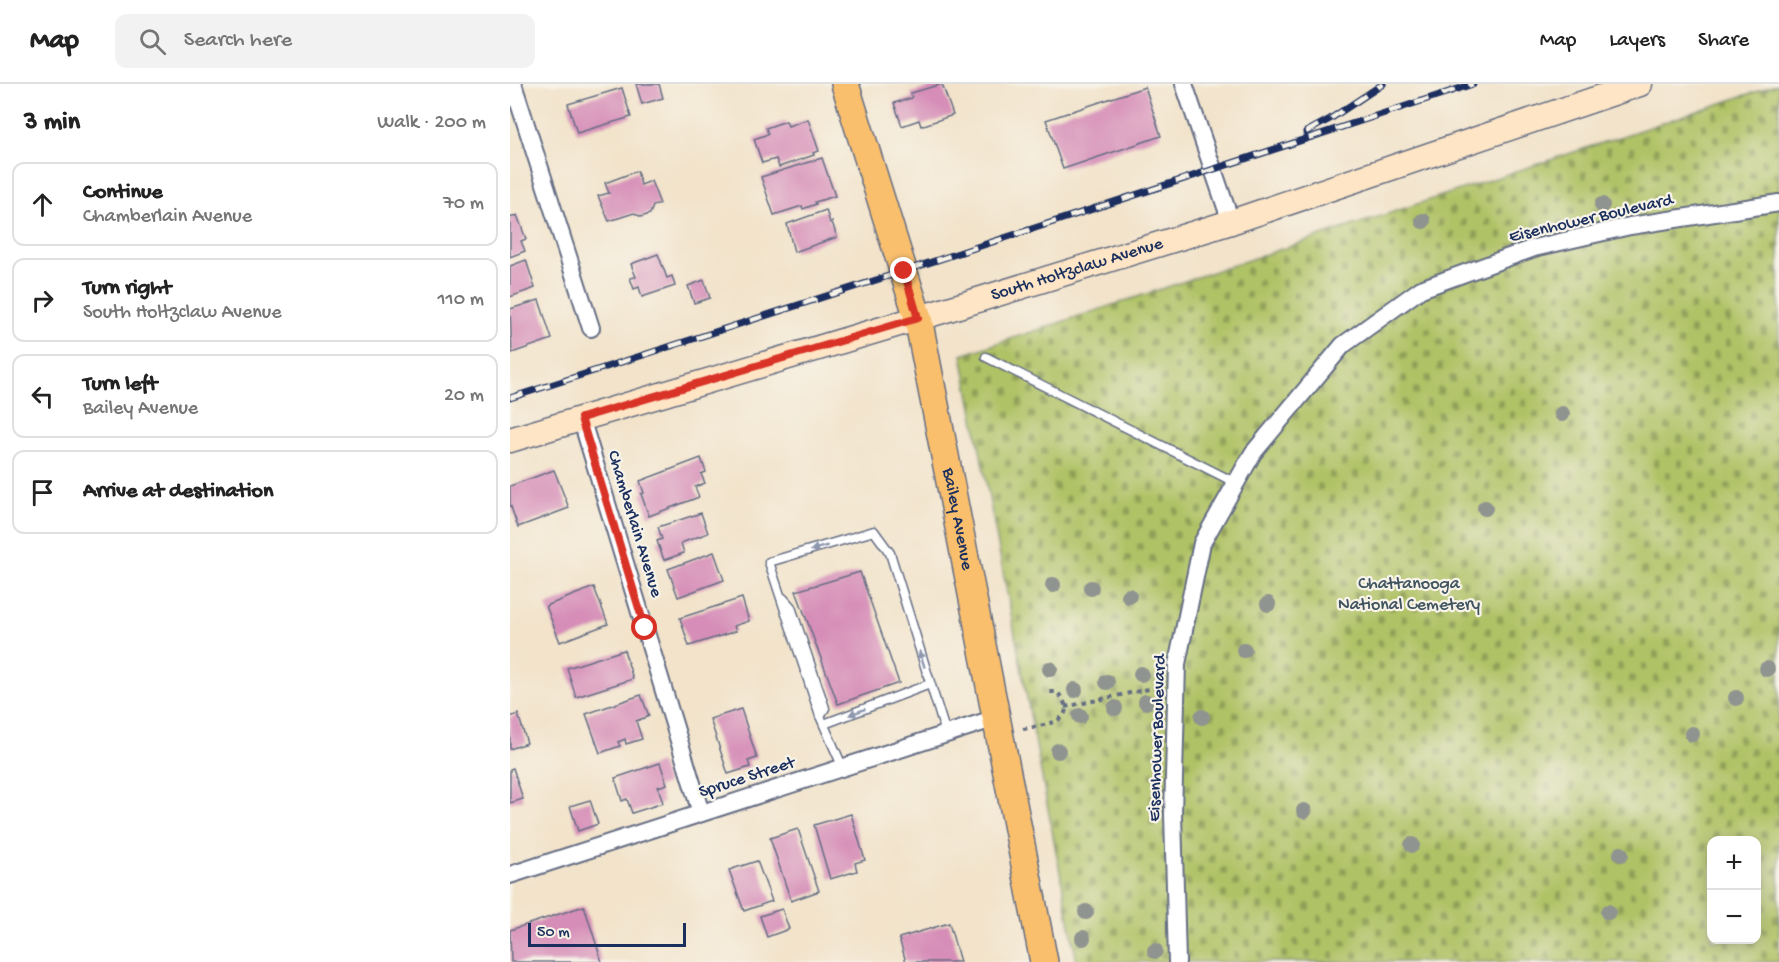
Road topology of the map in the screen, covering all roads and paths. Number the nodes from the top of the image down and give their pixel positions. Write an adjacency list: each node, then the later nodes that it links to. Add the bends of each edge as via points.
1 (513, 84): 8 (street)
2 (846, 84): 7 (main road, Bailey Avenue)
3 (1184, 84): 6 (street)
4 (1640, 84): 6 (main road, South Holtzclaw Avenue)
5 (1779, 202): 12 (street, Eisenhower Boulevard, via 1630,226 1534,248 1421,289 1343,345 1253,453)
6 (1231, 222): 7 (main road, South Holtzclaw Avenue)
7 (918, 318): 10 (main road, South Holtzclaw Avenue); 18 (main road, Bailey Avenue)
8 (591, 328)
9 (986, 357): 12 (lane)
10 (581, 418): 11 (main road, South Holtzclaw Avenue); 21 (street, Chamberlain Avenue)
11 (510, 440)
12 (1236, 483): 13 (street, Eisenhower Boulevard, via 1202,543 1177,664)
13 (1177, 683): 16 (path); 24 (street, Eisenhower Boulevard, via 1173,814)
14 (930, 684): 17 (lane, one-way to 17); 17 (lane, one-way to 17, via 890,553 874,531 770,562); 19 (lane)
15 (1050, 692): 16 (path, via 1057,692)
16 (1065, 706): 18 (path, via 1059,722)
17 (822, 720): 20 (lane)
18 (998, 726): 19 (street, Spruce Street); 23 (main road, Bailey Avenue)
19 (946, 734): 20 (street, Spruce Street)
20 (843, 768): 21 (street, Spruce Street)
21 (701, 813): 22 (street, Spruce Street)
22 (510, 875)
23 (1044, 962)
24 (1177, 962)

